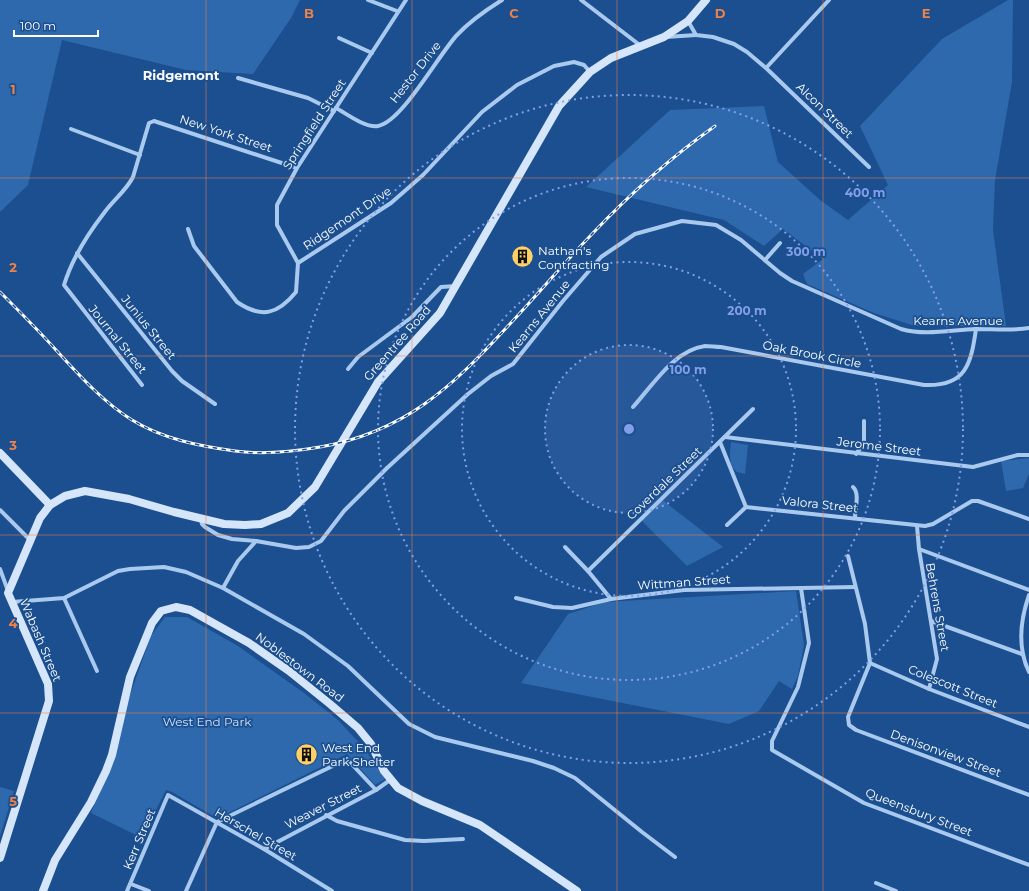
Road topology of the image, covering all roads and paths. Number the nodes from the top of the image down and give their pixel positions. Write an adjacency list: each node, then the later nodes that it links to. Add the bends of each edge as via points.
1 (368, 0): 7 (street)
2 (406, 0): 7 (street, Springfield Street)
3 (502, 0): 17 (street, Hestor Drive, via 477,16 455,36 416,91 383,125 367,125)
4 (581, 0): 12 (street)
5 (706, 0): 8 (main road, Greentree Road)
6 (829, 0): 14 (street)
7 (397, 11): 13 (street, Springfield Street)
8 (688, 22): 9 (street); 10 (main road, Greentree Road)
9 (696, 35): 10 (street, Alcon Street); 14 (street, Alcon Street, via 734,44)
10 (664, 37): 12 (main road, Greentree Road)
11 (339, 38): 13 (street)
12 (641, 46): 15 (main road, Greentree Road, via 611,58)
13 (372, 53): 17 (street, Springfield Street)
14 (766, 68): 20 (street, Alcon Street)
15 (590, 72): 26 (street, Ridgemont Drive, via 584,65 574,62 554,66 517,84 482,112 423,175 391,202); 27 (main road, Greentree Road, via 559,106)
16 (238, 78): 17 (street, Hestor Drive, via 308,98)
17 (335, 110): 21 (street, Springfield Street)
18 (71, 129): 19 (street)
19 (140, 155): 21 (street, New York Street, via 149,123 154,121); 24 (street, via 129,185 104,212)
20 (869, 167)
21 (297, 168): 26 (street, Springfield Street, via 276,205 276,214 277,226)
22 (188, 229): 26 (street, Ridgemont Drive, via 194,246 237,302 247,309 257,312 278,310 296,292)
23 (780, 243): 25 (street)
24 (77, 253): 31 (street, Journal Street, via 64,285); 32 (street, Junius Street, via 172,371)
25 (765, 260): 29 (street, Kearns Avenue, via 792,281 901,329 912,332); 51 (street, Kearns Avenue, via 741,240 716,225 682,221 635,234 601,257 513,364 491,376 468,394 387,468 344,511 321,541 309,547 296,548)
26 (298, 263)
27 (456, 286): 30 (street, via 441,287 412,317 358,357); 46 (main road, Greentree Road, via 440,313 378,382 315,487 298,505 282,516 261,524 224,524)
28 (1029, 328): 29 (street, Kearns Avenue)
29 (976, 329): 33 (street, Oak Brook Circle, via 968,366 957,377 935,386 704,346 686,353 672,363)
30 (348, 369)
31 (142, 384)
32 (215, 404)
33 (633, 407)
34 (753, 409): 36 (street, Coverdale Street)
35 (864, 421): 39 (street, via 864,443)
36 (725, 437): 37 (street, Coverdale Street); 39 (street, Jerome Street)
37 (720, 442): 43 (street); 56 (street, Coverdale Street)
38 (0, 453): 42 (main road)
39 (856, 454): 40 (street, Jerome Street, via 973,467 1018,455)
40 (1029, 455)
41 (853, 487): 45 (street, via 856,490)
42 (50, 505): 46 (main road, Greentree Road, via 65,496 85,491 129,499); 50 (main road, Greentree Road, via 40,518)
43 (746, 507): 45 (street, Valora Street); 48 (street)
44 (0, 510): 50 (street)
45 (855, 518): 49 (street, Valora Street)
46 (201, 519): 51 (street, Kearns Avenue, via 205,527 218,535 232,539)
47 (1029, 519): 49 (street, Valora Street, via 984,502 972,501 933,524)
48 (727, 526)
49 (917, 526): 53 (street, Behrens Street)
50 (30, 540): 61 (main road, Greentree Road)
51 (256, 540): 58 (street, via 238,561)
52 (565, 547): 56 (street)
53 (918, 549): 60 (street); 67 (street, Behrens Street)
54 (848, 556): 57 (street)
55 (0, 569): 61 (street, Wabash Street)
56 (588, 571): 65 (street)
57 (855, 587): 59 (street, Wittman Street); 69 (street, via 865,624)
58 (223, 588): 63 (street, via 186,572 164,567 140,567 118,571); 83 (street, via 304,634 348,666 409,724 435,738 533,761 561,771 575,778)
59 (801, 588): 65 (street, Wittman Street, via 684,590); 85 (street, Queensbury Street, via 809,644 798,688 772,741 772,750 864,803)
60 (1029, 590)
61 (8, 593): 66 (main road, Wabash Street)
62 (1029, 595): 68 (street, via 1021,631)
63 (64, 598): 66 (street); 71 (street)
64 (516, 598): 65 (street, Wittman Street, via 553,607 572,608)
65 (611, 599)
66 (12, 602): 84 (main road, Wabash Street, via 50,694)
67 (931, 621): 68 (street); 73 (street, Behrens Street, via 937,659)
68 (1022, 654): 70 (street)
69 (870, 663): 73 (street, Colescott Street); 78 (street, Denisonview Street, via 848,717 849,725 856,730)
70 (1027, 665): 72 (street)
71 (97, 671)
72 (1029, 672)
73 (929, 689): 74 (street, Colescott Street)
74 (1029, 727)
75 (390, 780): 76 (street, Weaver Street); 88 (main road, Noblestown Road, via 372,744 358,728 289,671 249,643 200,615 183,608 171,607 162,611 152,624 130,677 106,771 91,802 55,860); 93 (main road, Noblestown Road, via 407,793 480,826)
76 (376, 790): 79 (street, Weaver Street); 80 (street, via 347,759)
77 (168, 795): 80 (street, Herschel Street); 87 (street, Kerr Street)
78 (1029, 795)
79 (326, 815): 81 (street, via 337,821 405,840 424,842); 82 (street, Weaver Street)
80 (217, 822): 82 (street, Herschel Street); 91 (street)
81 (463, 839)
82 (264, 849): 92 (street, Herschel Street)
83 (675, 857)
84 (0, 858)
85 (1029, 865)
86 (876, 883): 94 (street)
87 (131, 884): 89 (street, Kerr Street); 90 (street)
88 (43, 891)
89 (127, 891)
90 (149, 891)
91 (186, 891)
92 (332, 891)
93 (577, 891)
94 (896, 891)

